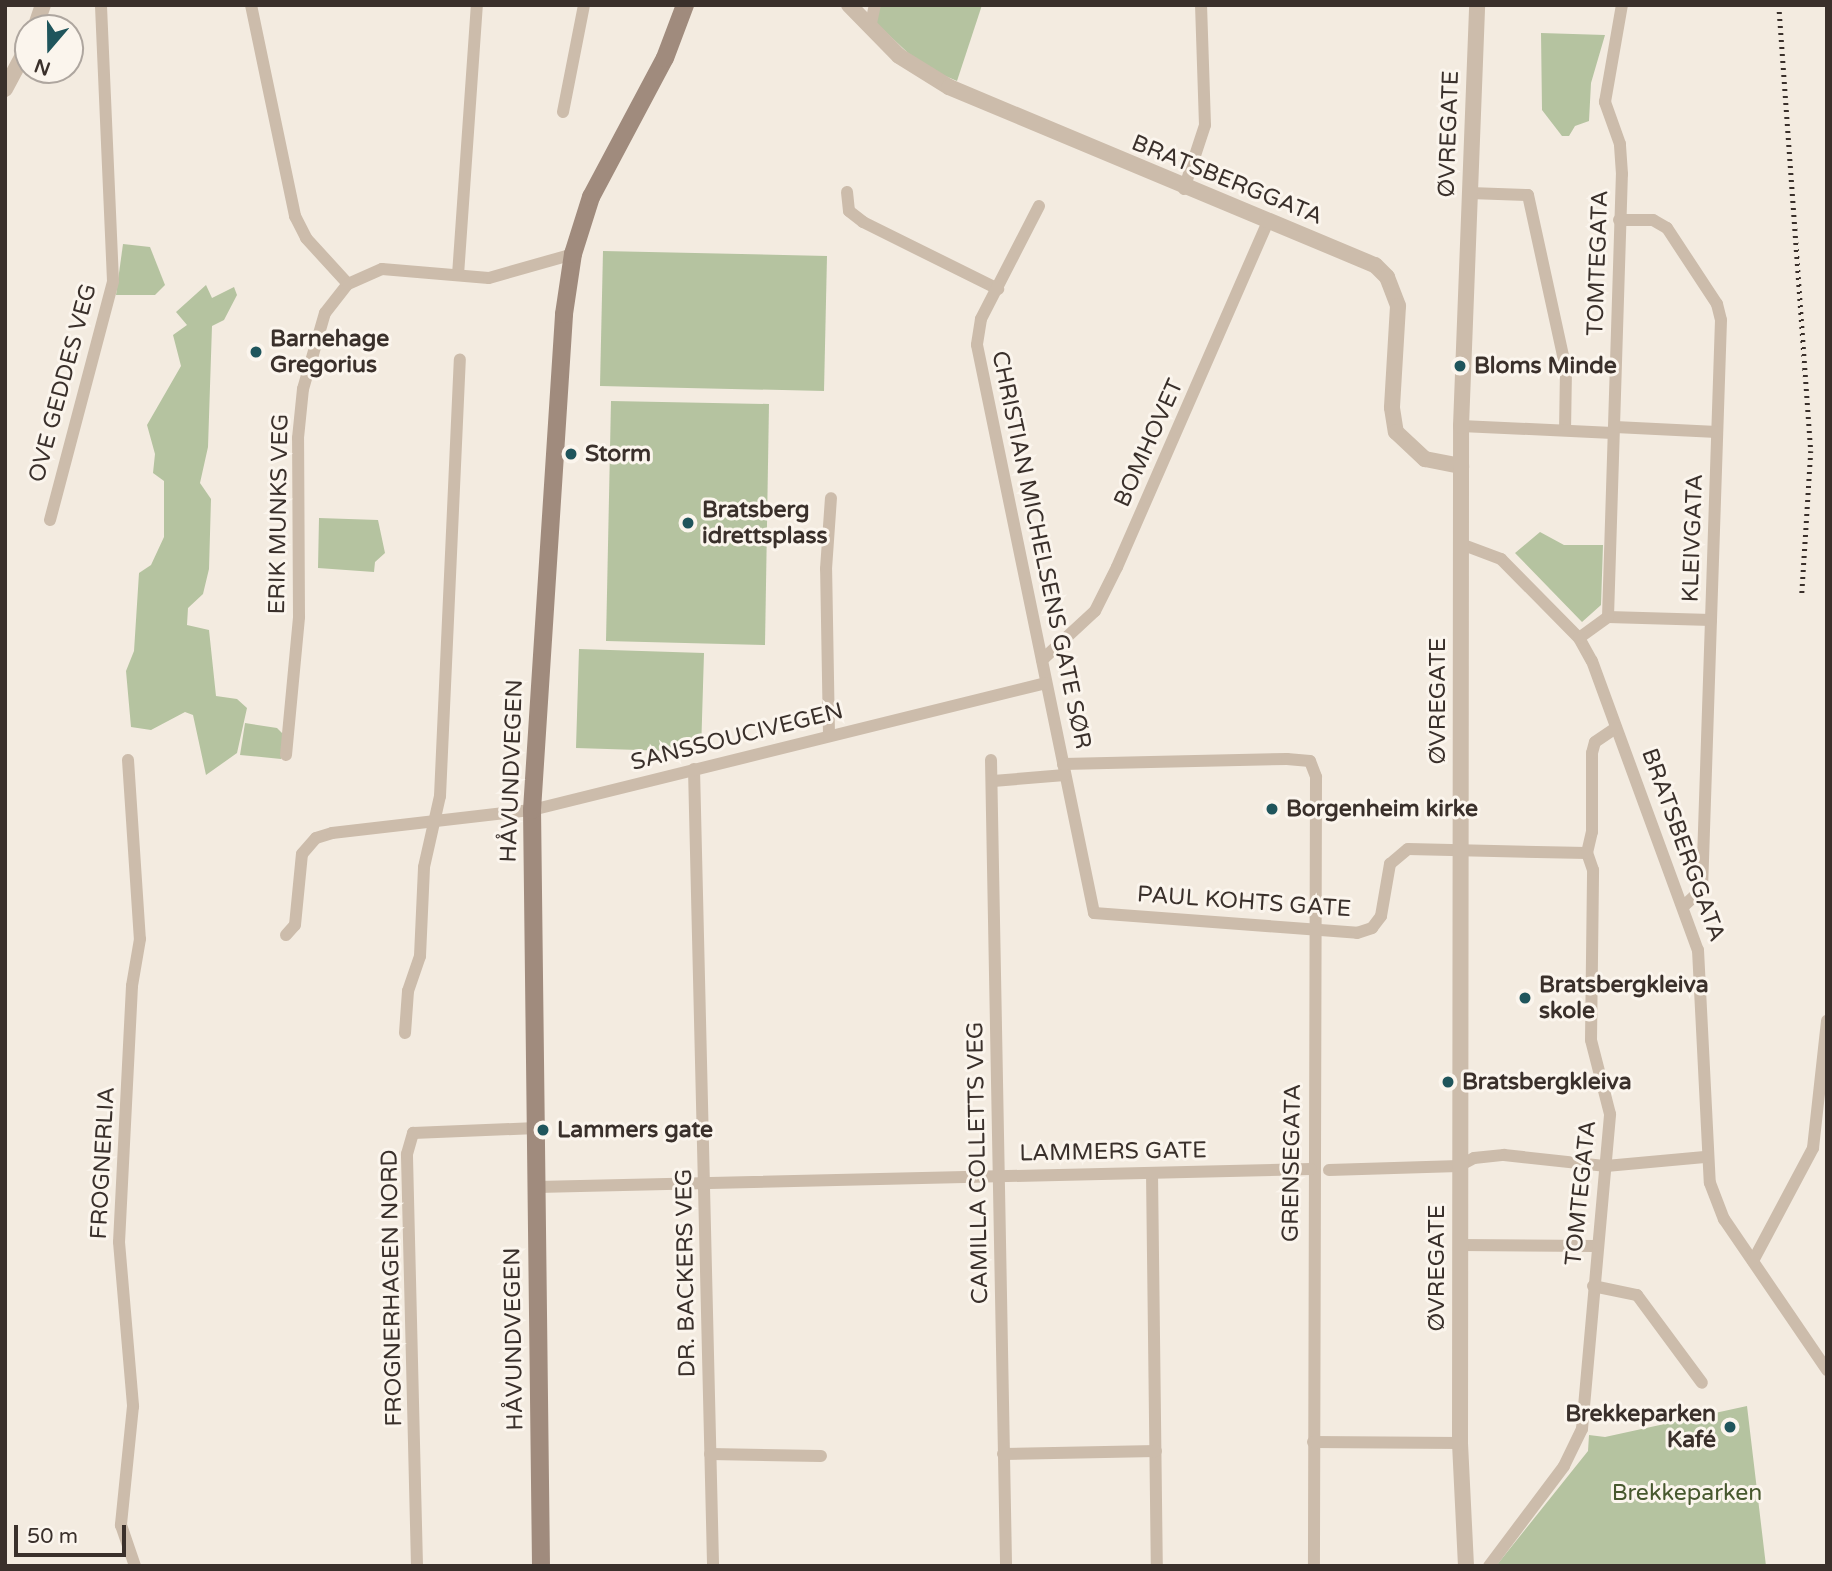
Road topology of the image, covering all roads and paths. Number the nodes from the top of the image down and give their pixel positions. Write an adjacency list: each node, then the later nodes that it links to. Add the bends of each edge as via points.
1 (101, 5): 32 (street, OVE GEDDES VEG, via 113,281)
2 (251, 5): 23 (street, via 295,216 306,238)
3 (477, 5): 22 (street)
4 (584, 5): 14 (street)
5 (685, 5): 21 (main road, HÅVUNDVEGEN, via 666,58 600,177)
6 (849, 5): 11 (street, BRATSBERGGATA)
7 (875, 5): 11 (street)
8 (1201, 5): 15 (street, via 1205,125)
9 (1477, 5): 17 (street, ØVREGATE)
10 (1622, 5): 19 (street, TOMTEGATA, via 1605,102 1622,155)
11 (870, 28): 15 (street, BRATSBERGGATA, via 911,66 949,87)
12 (14, 72): 13 (street)
13 (5, 89)
14 (563, 111)
15 (1184, 189): 20 (street, BRATSBERGGATA)
16 (847, 192): 24 (street, via 849,211 863,222)
17 (1470, 193): 26 (street, ØVREGATE); 27 (street, TOMTEGATA, via 1528,195 1566,369)
18 (1039, 206): 24 (street, CHRISTIAN MICHELSENS GATE SØR)
19 (1619, 220): 28 (street, TOMTEGATA); 29 (street, KLEIVGATA, via 1660,222 1717,304)
20 (1267, 224): 30 (street, BRATSBERGGATA, via 1382,270 1398,306 1393,425 1415,453); 37 (street, BOMHOVET, via 1095,611)
21 (573, 254): 22 (street, ERIK MUNKS VEG, via 547,257 499,276); 47 (main road, HÅVUNDVEGEN, via 564,314)
22 (458, 275): 23 (street, ERIK MUNKS VEG, via 405,267 382,269)
23 (348, 284): 41 (street, ERIK MUNKS VEG, via 325,313 303,389 299,617)
24 (998, 289): 37 (street, CHRISTIAN MICHELSENS GATE SØR, via 981,319 977,345)
25 (460, 359): 48 (street)
26 (1461, 426): 27 (street); 30 (street, ØVREGATE)
27 (1565, 430): 28 (street)
28 (1614, 430): 29 (street); 34 (street, TOMTEGATA)
29 (1717, 432): 35 (street, KLEIVGATA)
30 (1461, 466): 33 (street, ØVREGATE)
31 (831, 498): 40 (street, via 826,569)
32 (50, 520)
33 (1461, 544): 36 (street, BRATSBERGGATA, via 1501,559); 49 (street, ØVREGATE)
34 (1608, 617): 35 (street); 36 (street)
35 (1711, 620): 51 (street, KLEIVGATA, via 1702,889)
36 (1579, 638): 39 (street, BRATSBERGGATA)
37 (1042, 660): 38 (street, CHRISTIAN MICHELSENS GATE SØR)
38 (1046, 683): 40 (street, SANSSOUCIVEGEN); 45 (street, CHRISTIAN MICHELSENS GATE SØR)
39 (1616, 728): 50 (street, TOMTEGATA, via 1595,742 1592,753 1592,832); 51 (street, BRATSBERGGATA)
40 (829, 735): 44 (street, SANSSOUCIVEGEN)
41 (286, 755)
42 (992, 760): 46 (street, CAMILLA COLLETTS VEG)
43 (128, 761): 79 (street, FROGNERLIA, via 140,939 132,986 119,1242 133,1406 121,1525)
44 (694, 769): 47 (street, SANSSOUCIVEGEN); 65 (street, DR. BACKERS VEG)
45 (1064, 769): 46 (street); 52 (street, CHRISTIAN MICHELSENS GATE SØR); 53 (street, GRENSEGATA, via 1310,761 1316,777)
46 (993, 781): 64 (street, CAMILLA COLLETTS VEG)
47 (531, 810): 48 (street, SANSSOUCIVEGEN); 57 (main road, HÅVUNDVEGEN)
48 (437, 823): 54 (street, SANSSOUCIVEGEN, via 316,838 297,867 295,925); 56 (street, via 424,867 420,956 408,991)
49 (1460, 850): 50 (street, PAUL KOHTS GATE); 53 (street, PAUL KOHTS GATE, via 1408,849 1397,855 1390,864 1381,916 1372,928 1357,933); 60 (street, ØVREGATE)
50 (1587, 853): 59 (street, TOMTEGATA, via 1592,870 1591,1040 1610,1114)
51 (1684, 906): 58 (street, BRATSBERGGATA, via 1700,963)
52 (1094, 913): 53 (street, PAUL KOHTS GATE)
53 (1319, 929): 61 (street, GRENSEGATA)
54 (286, 935)
55 (1827, 1021): 69 (street, via 1813,1148)
56 (405, 1033)
57 (536, 1128): 66 (main road, HÅVUNDVEGEN); 80 (street, FROGNERHAGEN NORD, via 413,1133 407,1154)
58 (1705, 1157): 59 (street); 69 (street, BRATSBERGGATA, via 1724,1219)
59 (1606, 1166): 60 (street, via 1504,1155 1474,1158); 68 (street, TOMTEGATA)
60 (1459, 1167): 62 (street); 67 (street, ØVREGATE)
61 (1311, 1170): 63 (street, LAMMERS GATE); 73 (street, GRENSEGATA)
62 (1329, 1170)
63 (1152, 1173): 64 (street, LAMMERS GATE); 75 (street)
64 (999, 1175): 65 (street, LAMMERS GATE); 77 (street, CAMILLA COLLETTS VEG)
65 (705, 1181): 66 (street, LAMMERS GATE); 76 (street, DR. BACKERS VEG)
66 (537, 1187): 81 (main road, HÅVUNDVEGEN)
67 (1460, 1244): 68 (street); 74 (street, ØVREGATE)
68 (1595, 1246): 70 (street, TOMTEGATA)
69 (1753, 1261): 71 (street, BRATSBERGGATA)
70 (1593, 1286): 72 (street, via 1637,1295); 87 (street, TOMTEGATA, via 1576,1445)
71 (1827, 1370)
72 (1702, 1383)
73 (1313, 1442): 74 (street); 85 (street, GRENSEGATA)
74 (1460, 1443): 86 (street, ØVREGATE)
75 (1156, 1451): 77 (street); 84 (street)
76 (710, 1454): 78 (street); 82 (street, DR. BACKERS VEG)
77 (1003, 1454): 83 (street, CAMILLA COLLETTS VEG)
78 (821, 1456)
79 (135, 1566)
80 (417, 1566)
81 (541, 1566)
82 (713, 1566)
83 (1006, 1566)
84 (1157, 1566)
85 (1314, 1566)
86 (1465, 1566)
87 (1489, 1566)

